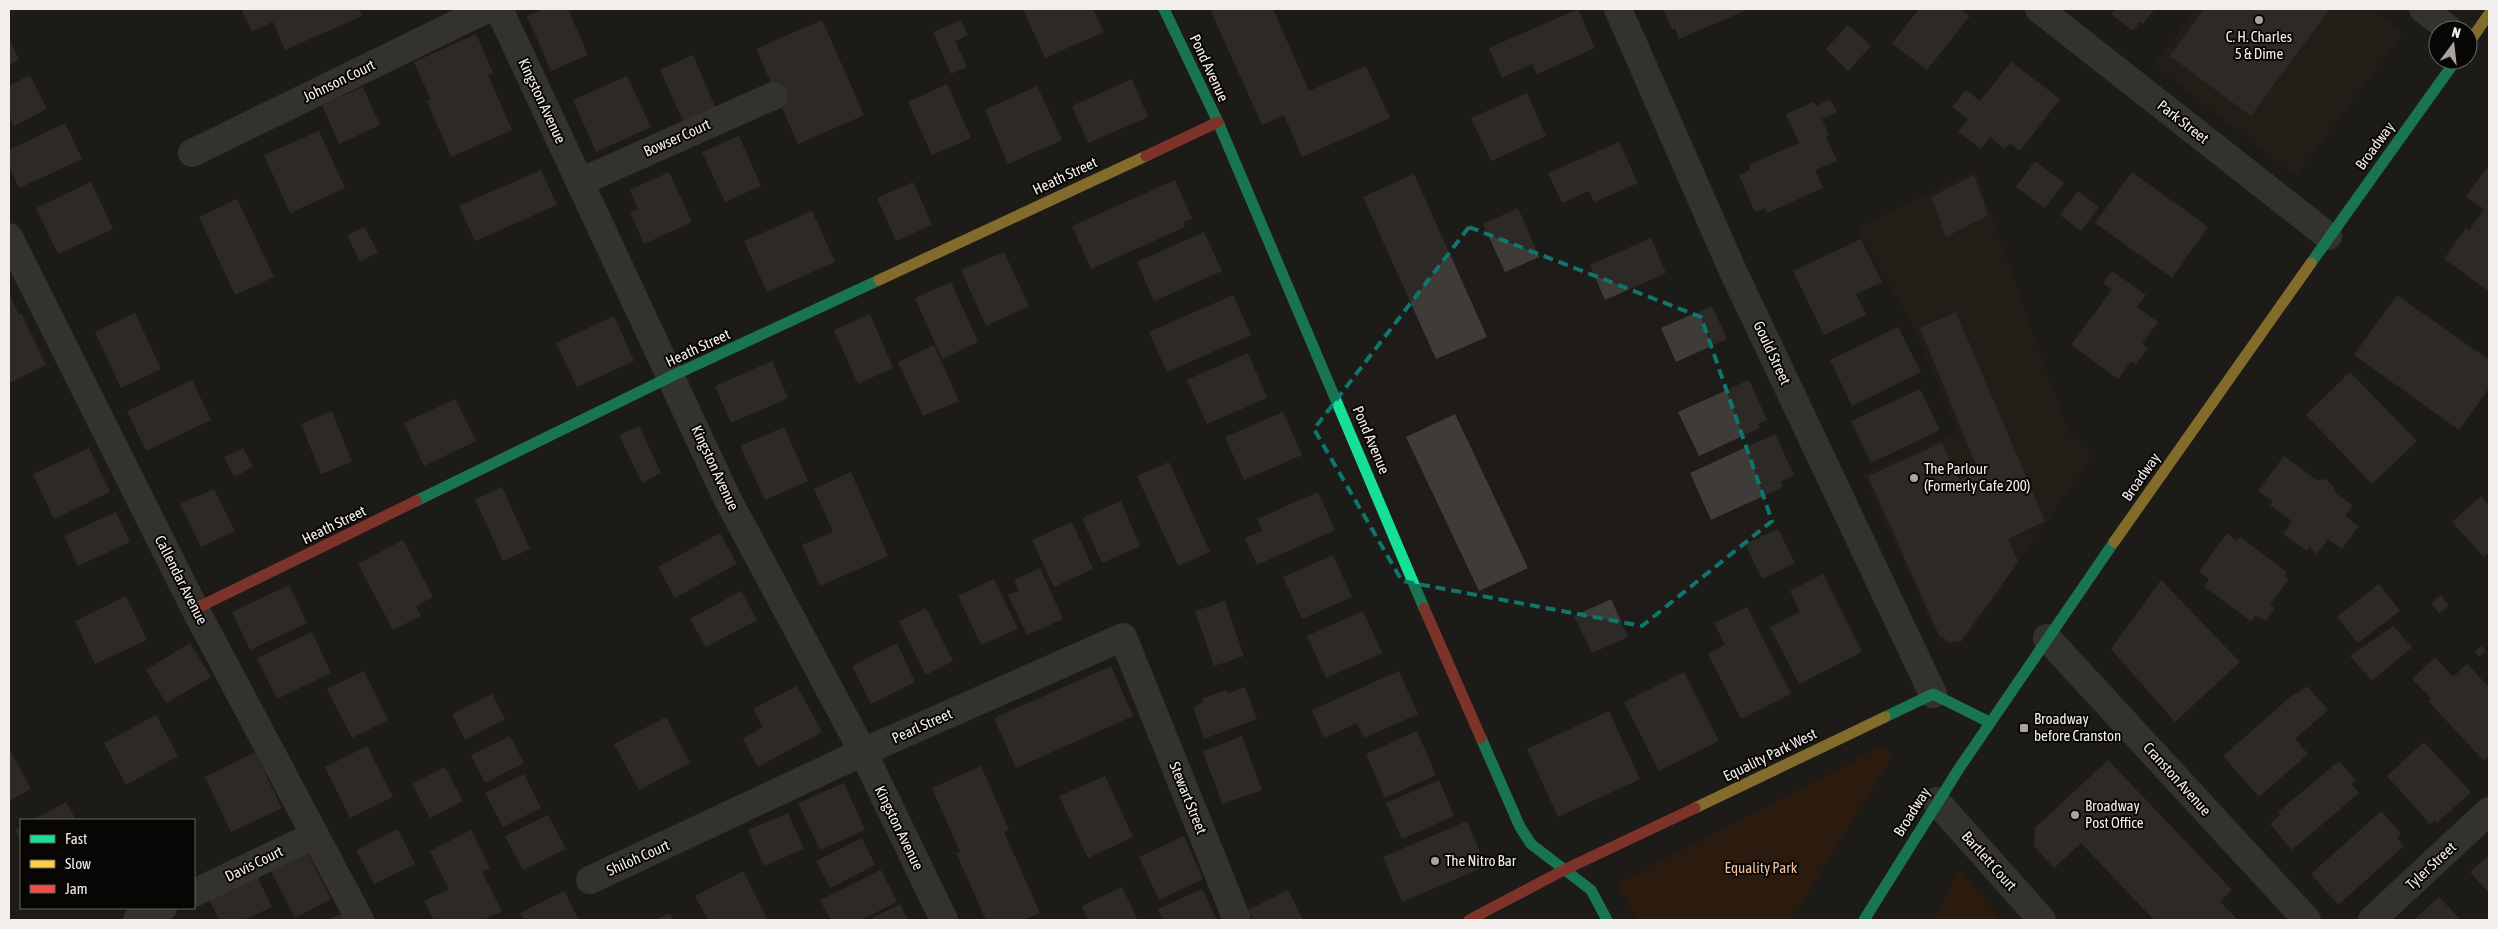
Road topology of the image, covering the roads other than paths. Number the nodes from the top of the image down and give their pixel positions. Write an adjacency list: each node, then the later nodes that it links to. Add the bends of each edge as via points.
1 (487, 9): 13 (street, Johnson Court)
2 (499, 9): 14 (street, Kingston Avenue)
3 (1164, 9): 12 (street, Pond Avenue)
4 (1618, 9): 21 (street, Gould Street, via 1732,269)
5 (2038, 9): 15 (street, Park Street)
6 (2423, 9): 8 (street)
7 (2489, 14): 9 (street)
8 (2437, 20)
9 (2478, 30)
10 (2449, 70): 15 (street, Broadway)
11 (773, 96): 14 (street, Bowser Court)
12 (1218, 122): 17 (street, Heath Street); 28 (street, Pond Avenue, via 1520,827 1531,844)
13 (192, 153)
14 (580, 182): 17 (street, Kingston Avenue)
15 (2328, 236): 19 (street, Broadway)
16 (9, 237): 18 (street, Callendar Avenue)
17 (672, 376): 18 (street, Heath Street); 23 (street, Kingston Avenue, via 728,498)
18 (195, 609): 26 (street, Callendar Avenue)
19 (2047, 638): 22 (street, Broadway); 40 (street, Cranston Avenue)
20 (1139, 675): 23 (street, Pearl Street, via 1123,637); 35 (street, Stewart Street)
21 (1933, 694): 22 (street); 28 (street, Equality Park West)
22 (1989, 722): 24 (street, Broadway)
23 (863, 752): 27 (street, Pearl Street); 34 (street, Kingston Avenue)
24 (1936, 801): 38 (street, Broadway); 39 (street, Bartlett Court)
25 (2489, 811): 41 (street, Tyler Street)
26 (315, 835): 30 (street, Davis Court); 33 (street, Callendar Avenue)
27 (686, 836): 29 (street, Shiloh Court)
28 (1564, 870): 36 (street, Equality Park West); 37 (street, Pond Avenue, via 1591,890)
29 (590, 880)
30 (195, 893)
31 (161, 909): 32 (street)
32 (137, 920)
33 (360, 920)
34 (944, 920)
35 (1237, 920)
36 (1469, 920)
37 (1607, 920)
38 (1864, 920)
39 (2042, 920)
40 (2307, 920)
41 (2372, 920)

